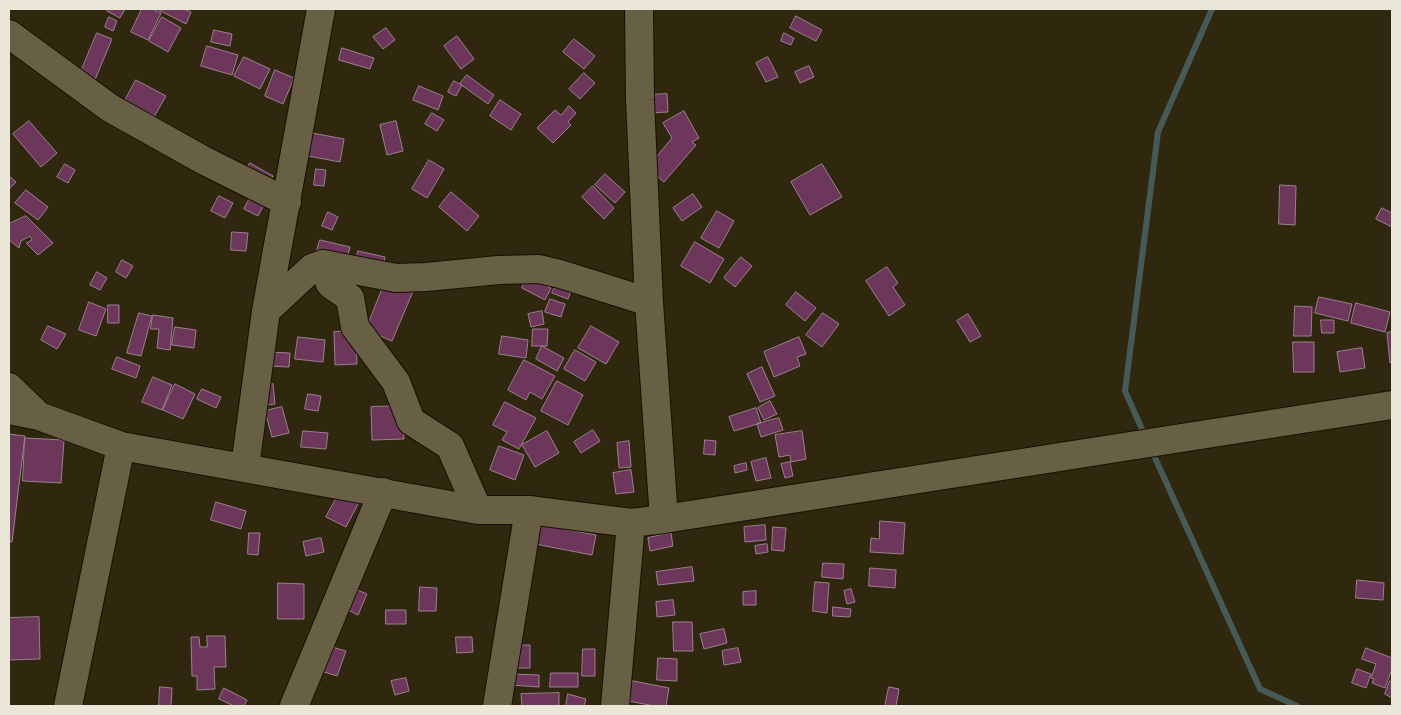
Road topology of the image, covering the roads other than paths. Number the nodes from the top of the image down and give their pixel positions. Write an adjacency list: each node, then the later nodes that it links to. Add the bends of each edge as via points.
1 (321, 9): 4 (street)
2 (639, 9): 6 (street)
3 (9, 34): 4 (street, via 110,108)
4 (287, 202): 7 (street)
5 (323, 264): 6 (street, via 396,278 539,269); 7 (street, via 312,268); 15 (street, via 330,284 350,298 355,327 396,382 411,421 450,446)
6 (650, 302): 17 (street)
7 (266, 311): 13 (street)
8 (9, 387): 11 (street)
9 (1392, 405): 17 (street)
10 (9, 410): 11 (street)
11 (39, 416): 12 (street)
12 (121, 446): 13 (street); 19 (street)
13 (245, 467): 14 (street)
14 (383, 492): 15 (street); 20 (street)
15 (478, 510): 16 (street)
16 (529, 510): 18 (street); 21 (street)
17 (664, 519): 18 (street)
18 (631, 523): 22 (street)
19 (68, 706)
20 (294, 706)
21 (497, 706)
22 (615, 706)

